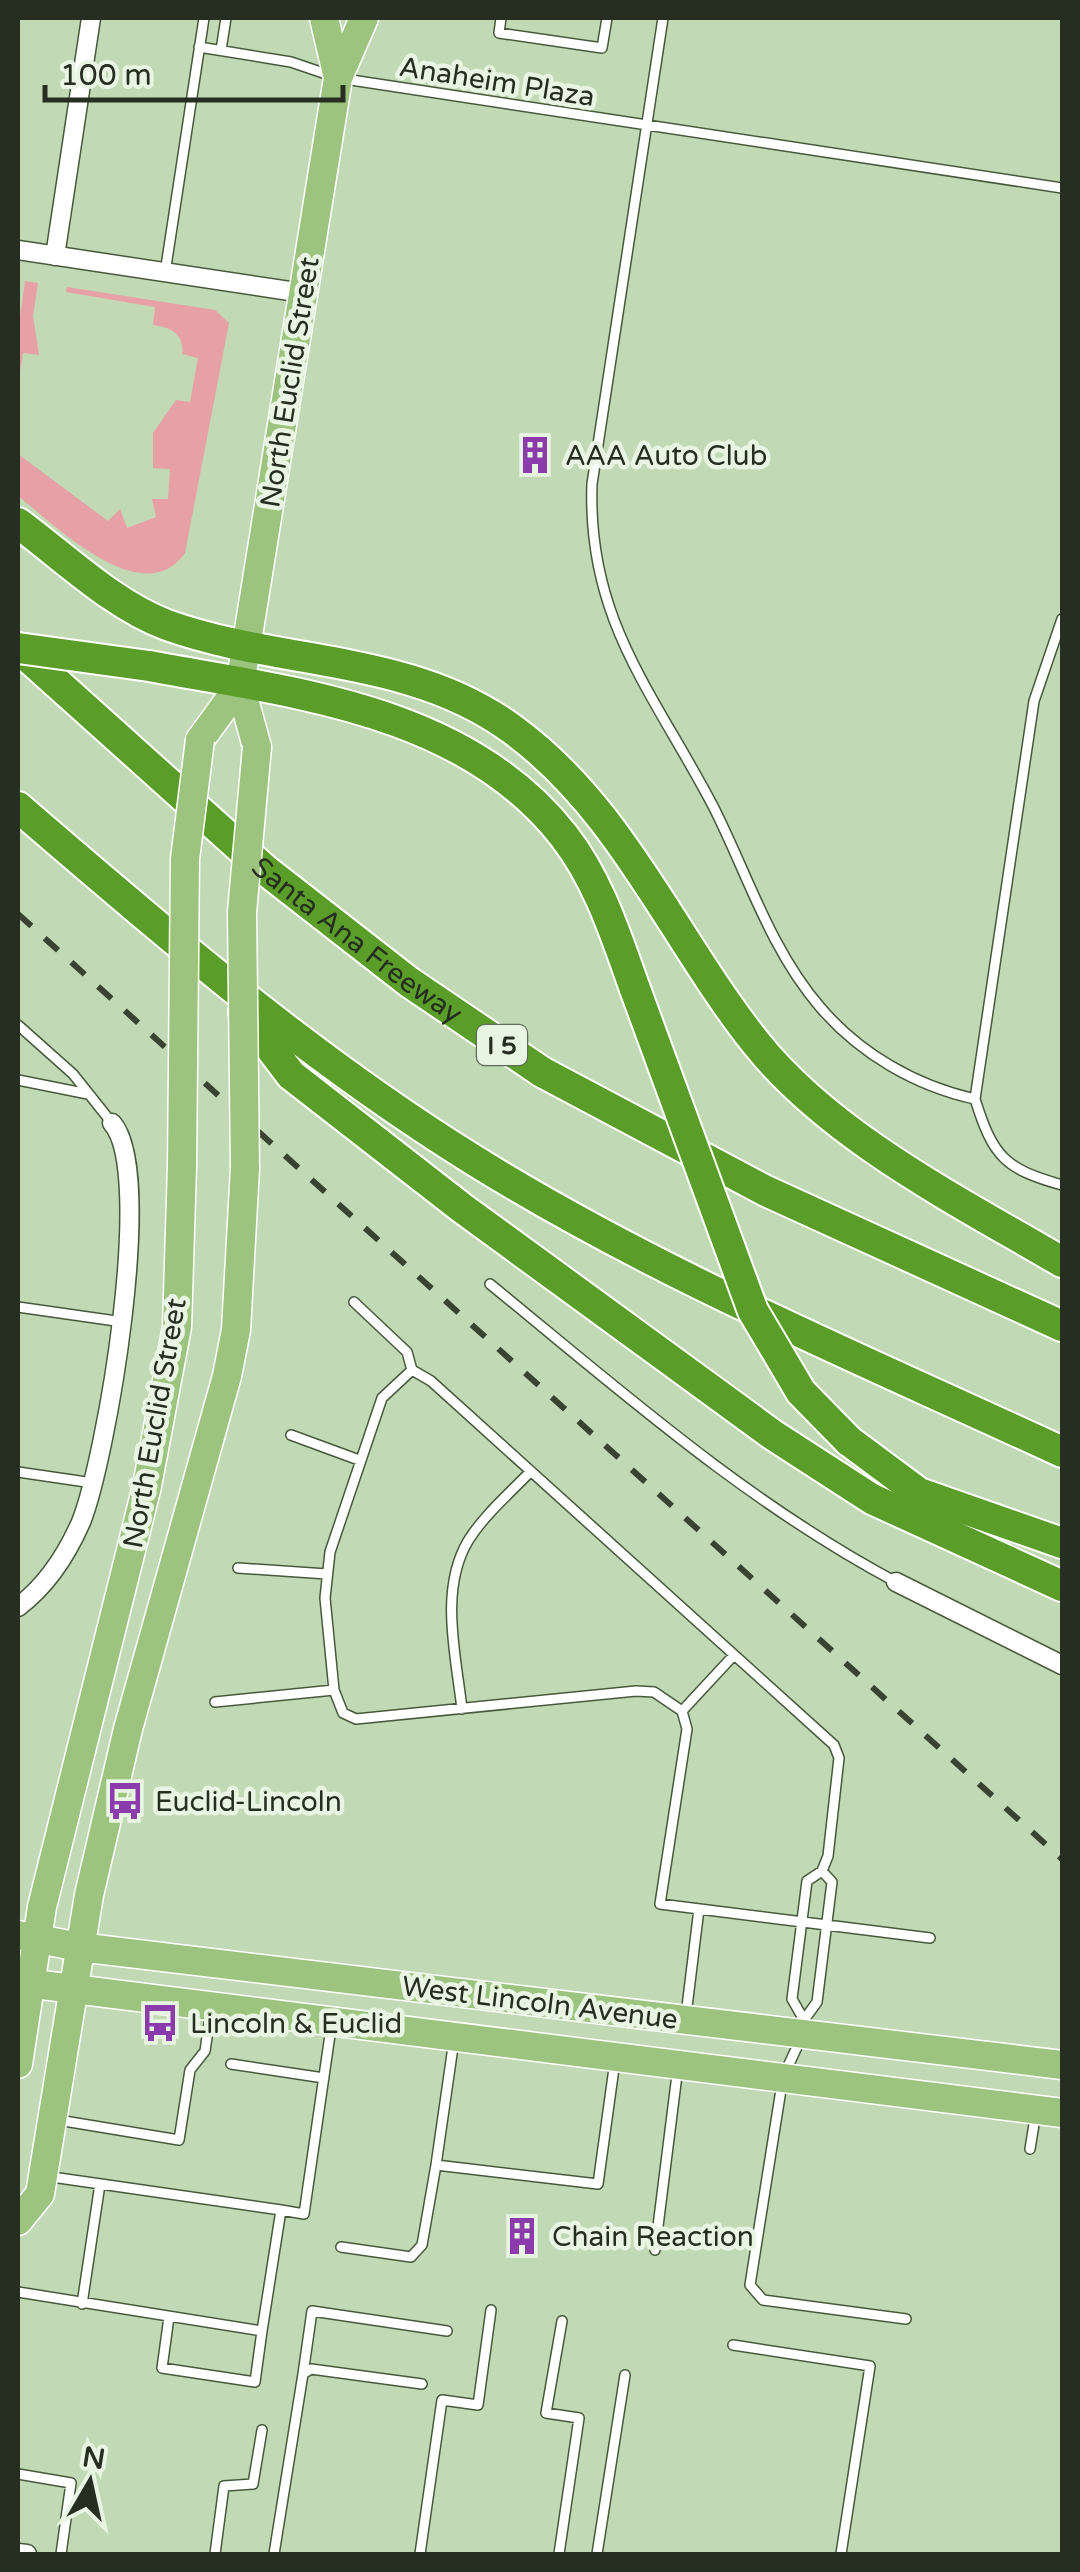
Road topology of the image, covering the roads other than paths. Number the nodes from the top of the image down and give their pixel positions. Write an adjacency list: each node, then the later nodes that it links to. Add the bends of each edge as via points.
1 (91, 18): 15 (street)
2 (204, 18): 9 (lane)
3 (226, 18): 10 (lane)
4 (324, 18): 11 (main road, North Euclid Street)
5 (364, 18): 11 (main road, North Euclid Street)
6 (501, 18): 7 (lane, via 499,33 602,48)
7 (606, 18)
8 (663, 18): 12 (lane)
9 (200, 47): 10 (lane, Anaheim Plaza); 16 (lane)
10 (220, 50): 11 (lane, Anaheim Plaza)
11 (338, 78): 12 (lane, Anaheim Plaza); 17 (main road, North Euclid Street)
12 (649, 128): 13 (lane, Anaheim Plaza); 28 (lane, via 592,484 590,532 609,614 714,808 764,919 820,1008 913,1080)
13 (1062, 188)
14 (18, 250): 15 (street)
15 (54, 256): 16 (street)
16 (165, 273): 17 (street)
17 (303, 294): 20 (main road, North Euclid Street)
18 (18, 523): 20 (highway, via 124,602 165,624)
19 (1062, 619): 28 (lane, via 1034,702)
20 (247, 647): 22 (main road, North Euclid Street); 31 (highway, via 424,684 468,702 539,748 606,820 724,1001 794,1084 880,1150)
21 (18, 648): 22 (highway, bridge); 36 (highway, Santa Ana Freeway / I 5, via 264,869 410,982 542,1072 766,1191)
22 (240, 685): 44 (highway, bridge, via 391,718 442,737 489,763 534,802 566,838 610,917 776,1356 849,1442 919,1493); 60 (main road, North Euclid Street, bridge, via 200,740 183,894 177,1326 147,1486); 62 (main road, North Euclid Street, bridge, via 256,747 242,912 243,1243 236,1330 128,1729)
23 (18, 807): 24 (highway)
24 (221, 983): 39 (highway, via 474,1161 693,1280); 48 (highway, via 291,1075 659,1354 872,1499)
25 (18, 1025): 27 (lane)
26 (18, 1080): 27 (lane)
27 (88, 1094): 29 (lane)
28 (975, 1099): 30 (lane, via 1001,1159)
29 (112, 1123): 35 (street, via 127,1175)
30 (1062, 1185)
31 (1062, 1262)
32 (490, 1284): 47 (lane, via 708,1464)
33 (354, 1302): 37 (lane, via 407,1352)
34 (18, 1307): 35 (lane)
35 (123, 1322): 43 (street)
36 (1062, 1326)
37 (412, 1370): 40 (lane, via 382,1398); 41 (lane)
38 (291, 1434): 40 (lane)
39 (1062, 1452)
40 (358, 1460): 46 (lane)
41 (530, 1471): 50 (lane); 54 (lane, via 477,1528 455,1574)
42 (18, 1472): 43 (lane)
43 (93, 1483): 49 (street, via 62,1558)
44 (1062, 1543)
45 (238, 1568): 46 (lane)
46 (326, 1574): 52 (lane)
47 (896, 1582): 51 (street)
48 (1062, 1586)
49 (18, 1607)
50 (734, 1655): 55 (lane); 56 (lane, via 834,1744 840,1758)
51 (1062, 1664)
52 (334, 1690): 53 (lane); 54 (lane, via 343,1713 356,1719)
53 (215, 1702)
54 (462, 1709): 55 (lane, via 636,1691 654,1692)
55 (682, 1711): 57 (lane, via 687,1729 660,1904)
56 (822, 1871): 58 (lane, via 807,1881); 59 (lane, via 832,1882)
57 (699, 1909): 58 (lane); 68 (lane)
58 (802, 1922): 59 (lane); 63 (lane)
59 (827, 1925): 61 (lane); 64 (lane)
60 (27, 1936): 62 (main road, West Lincoln Avenue); 65 (main road, North Euclid Street)
61 (930, 1938)
62 (79, 1947): 66 (main road, North Euclid Street); 68 (main road, West Lincoln Avenue)
63 (796, 1962): 64 (lane); 70 (lane, via 792,1999)
64 (822, 1965): 70 (lane, via 818,2002)
65 (24, 1983): 66 (main road, West Lincoln Avenue); 73 (main road, North Euclid Street)
66 (74, 1990): 67 (main road, West Lincoln Avenue); 80 (main road, North Euclid Street)
67 (212, 2007): 69 (main road, West Lincoln Avenue); 80 (lane, via 204,2052 190,2070 179,2140)
68 (686, 2020): 70 (main road, West Lincoln Avenue)
69 (332, 2022): 71 (main road, West Lincoln Avenue); 78 (lane)
70 (804, 2027): 76 (main road, West Lincoln Avenue); 77 (lane)
71 (455, 2037): 72 (main road, West Lincoln Avenue); 82 (lane)
72 (615, 2056): 75 (main road, West Lincoln Avenue); 82 (lane, via 598,2184)
73 (18, 2064)
74 (232, 2064): 78 (lane)
75 (678, 2064): 77 (main road, West Lincoln Avenue); 88 (lane)
76 (1062, 2065)
77 (783, 2077): 79 (main road, West Lincoln Avenue); 93 (lane, via 750,2285 763,2300)
78 (324, 2078): 85 (lane, via 304,2214)
79 (1050, 2111): 81 (lane)
80 (52, 2119): 83 (main road, North Euclid Street)
81 (1030, 2149)
82 (436, 2165): 87 (lane, via 422,2245 412,2257)
83 (43, 2176): 84 (lane); 86 (main road, North Euclid Street, via 40,2194)
84 (100, 2184): 85 (lane); 90 (lane)
85 (280, 2210): 95 (lane)
86 (18, 2221)
87 (341, 2247)
88 (655, 2250)
89 (18, 2292): 90 (lane)
90 (82, 2304): 92 (lane)
91 (491, 2310): 108 (lane, via 478,2405 442,2400)
92 (170, 2317): 95 (lane); 95 (lane, via 162,2368 255,2382)
93 (906, 2319)
94 (562, 2321): 109 (lane, via 546,2414 578,2418)
95 (262, 2331)
96 (447, 2331): 98 (lane, via 312,2311)
97 (733, 2346): 111 (lane, via 870,2366)
98 (303, 2374): 100 (lane, via 311,2369); 107 (lane)
99 (625, 2375): 110 (lane)
100 (422, 2384)
101 (262, 2430): 106 (lane, via 254,2484 224,2486)
102 (18, 2474): 105 (lane, via 71,2483)
103 (18, 2553): 104 (street)
104 (27, 2554)
105 (61, 2554)
106 (215, 2554)
107 (274, 2554)
108 (420, 2554)
109 (560, 2554)
110 (597, 2554)
111 (841, 2554)

